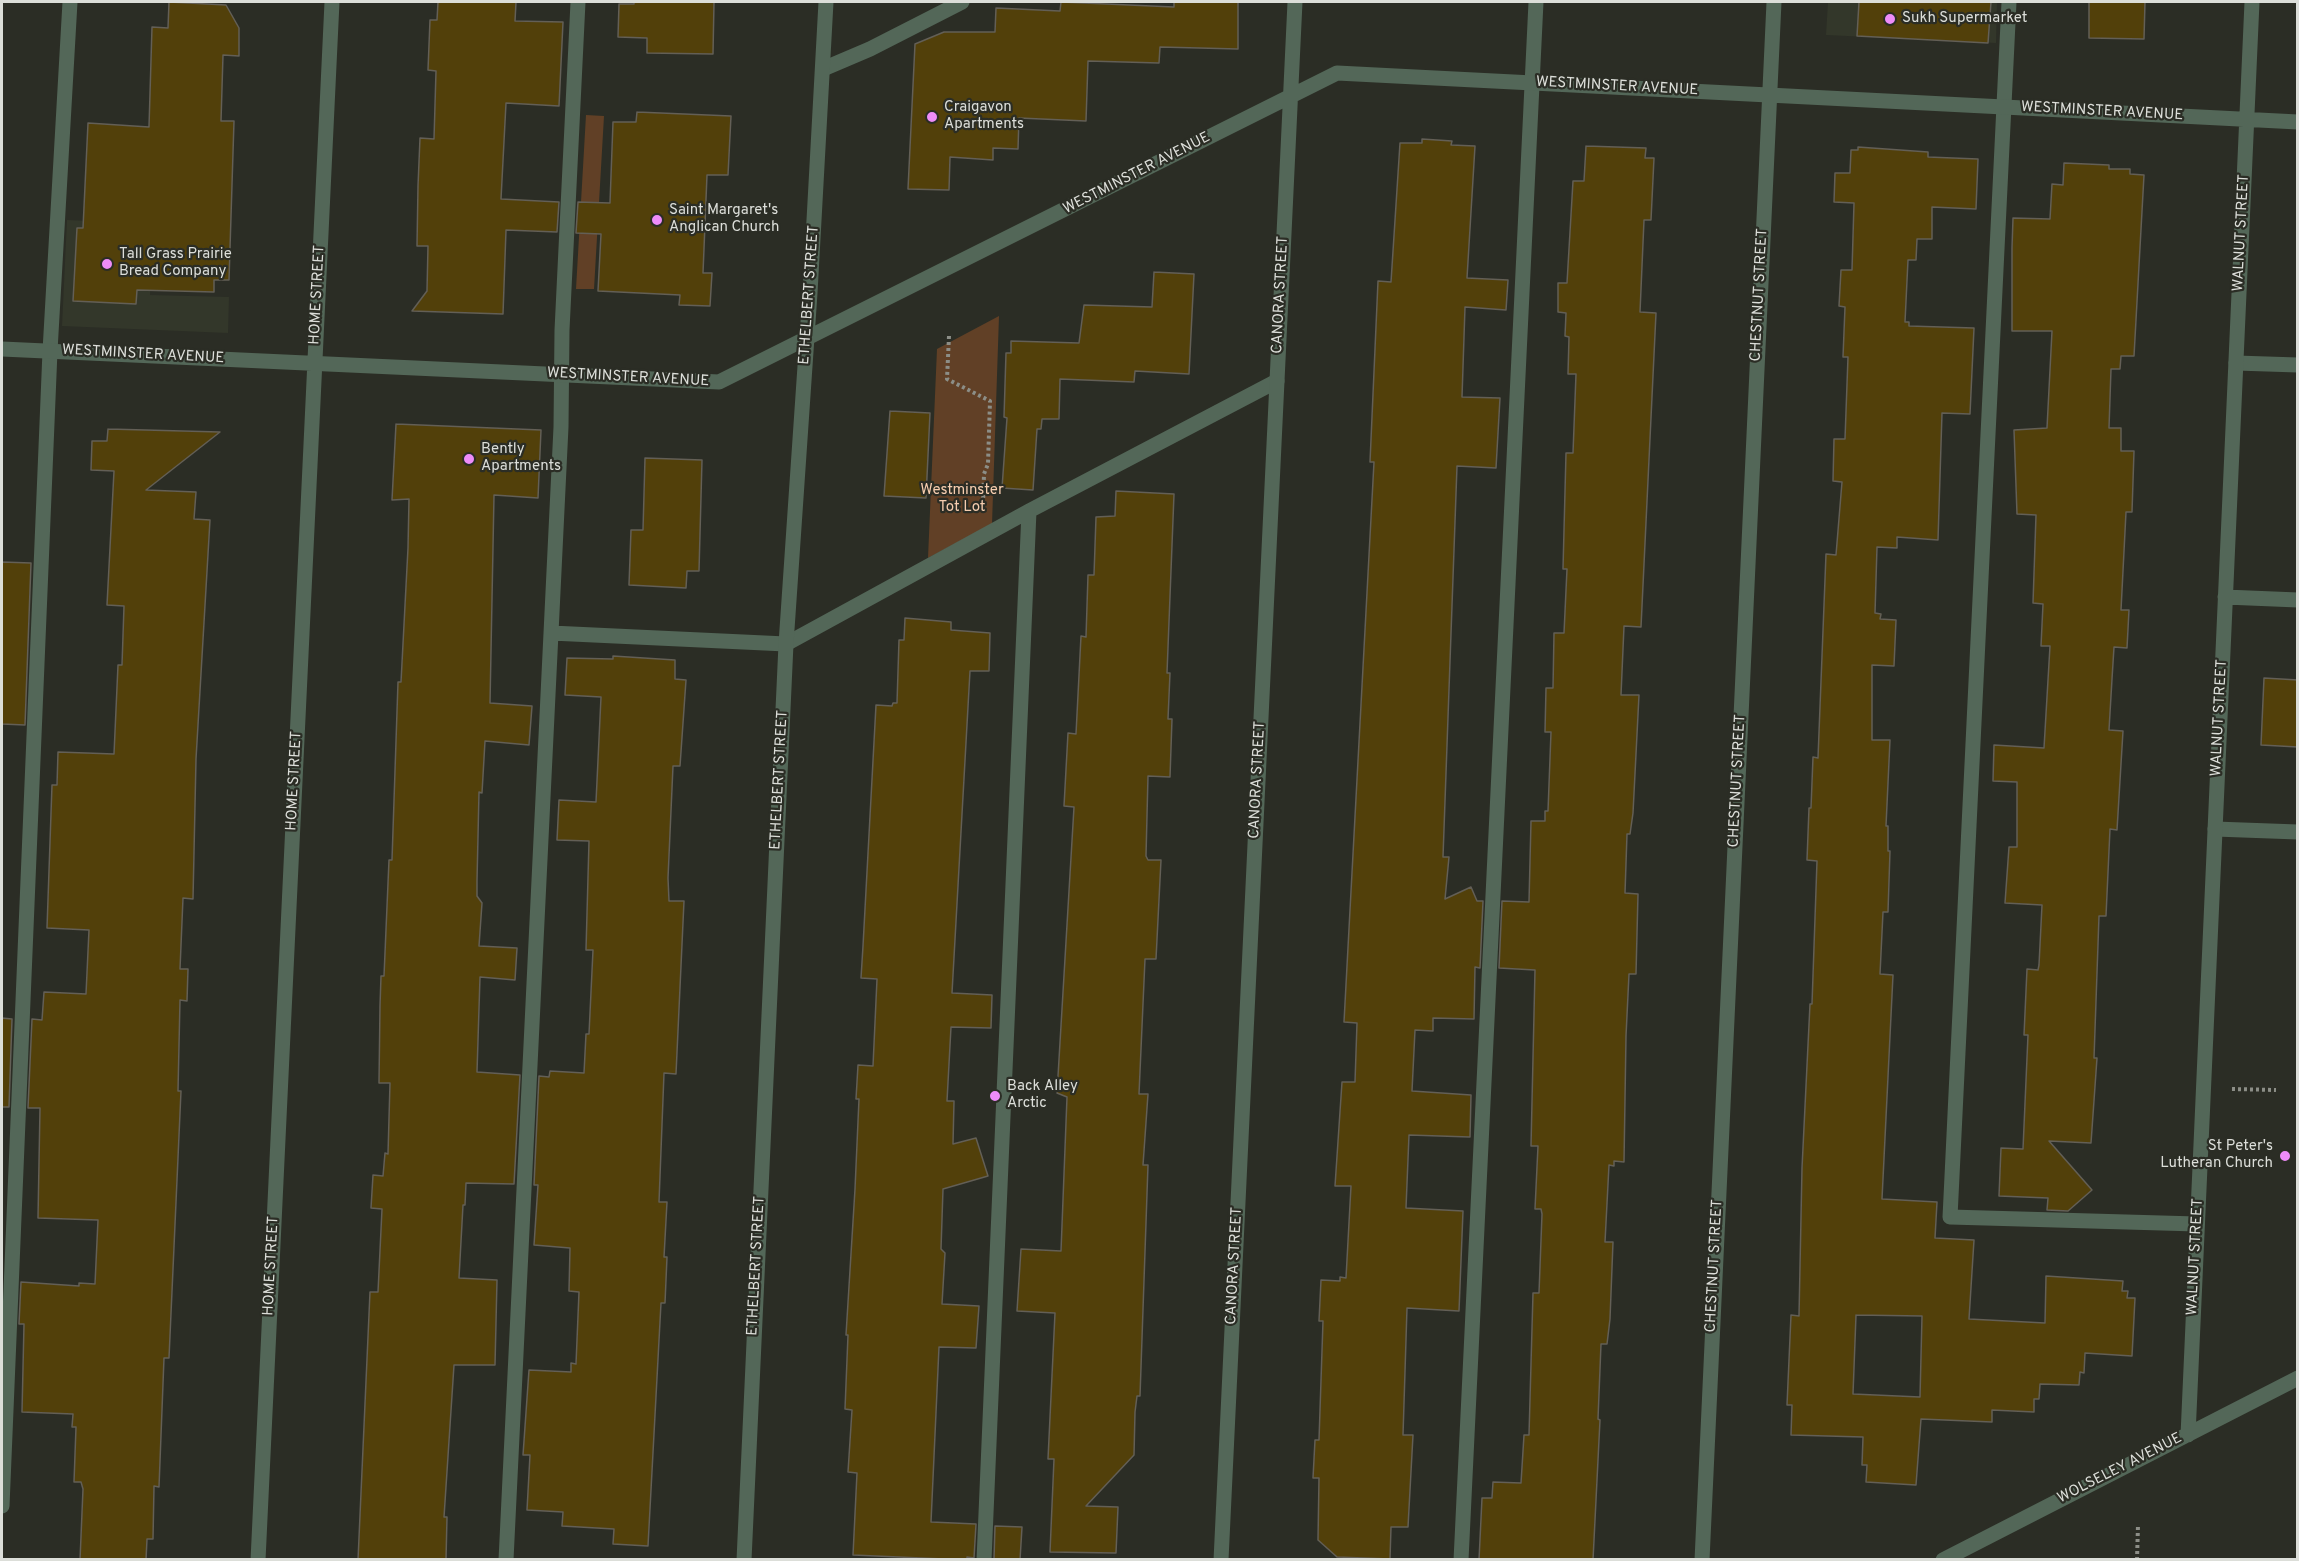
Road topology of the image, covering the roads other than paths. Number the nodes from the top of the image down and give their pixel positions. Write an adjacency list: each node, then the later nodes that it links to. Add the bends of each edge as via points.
1 (70, 2): 20 (street)
2 (332, 2): 21 (street, HOME STREET)
3 (578, 2): 24 (street)
4 (826, 2): 11 (street, ETHELBERT STREET)
5 (962, 2): 11 (street)
6 (1295, 2): 14 (street, CANORA STREET)
7 (1536, 2): 12 (street)
8 (1774, 2): 13 (street, CHESTNUT STREET)
9 (2010, 2): 15 (street)
10 (2252, 2): 16 (street, WALNUT STREET)
11 (823, 69): 18 (street, ETHELBERT STREET)
12 (1533, 83): 13 (street, WESTMINSTER AVENUE); 14 (street, WESTMINSTER AVENUE, via 1336,73); 42 (street)
13 (1770, 95): 15 (street, WESTMINSTER AVENUE); 43 (street, CHESTNUT STREET)
14 (1291, 96): 18 (street, WESTMINSTER AVENUE); 25 (street, CANORA STREET)
15 (2004, 107): 16 (street, WESTMINSTER AVENUE); 33 (street, via 1950,1217)
16 (2246, 120): 17 (street, WESTMINSTER AVENUE); 22 (street, WALNUT STREET)
17 (2298, 122)
18 (807, 340): 24 (street, WESTMINSTER AVENUE, via 719,382); 30 (street, ETHELBERT STREET)
19 (2, 349): 20 (street, WESTMINSTER AVENUE)
20 (50, 351): 21 (street, WESTMINSTER AVENUE); 36 (street)
21 (315, 363): 24 (street, WESTMINSTER AVENUE); 37 (street, HOME STREET)
22 (2236, 363): 23 (street); 27 (street, WALNUT STREET)
23 (2298, 365)
24 (561, 374): 29 (street)
25 (1277, 381): 26 (street); 41 (street, CANORA STREET)
26 (1029, 511): 30 (street); 40 (street)
27 (2225, 597): 28 (street); 31 (street, WALNUT STREET)
28 (2298, 600)
29 (551, 633): 30 (street); 38 (street)
30 (786, 644): 39 (street, ETHELBERT STREET)
31 (2215, 829): 32 (street); 33 (street, WALNUT STREET)
32 (2298, 832)
33 (2197, 1224): 35 (street, WALNUT STREET)
34 (2298, 1378): 35 (street, WOLSELEY AVENUE)
35 (2188, 1435): 44 (street, WOLSELEY AVENUE)
36 (2, 1506)
37 (258, 1560)
38 (506, 1560)
39 (744, 1560)
40 (984, 1560)
41 (1221, 1560)
42 (1461, 1560)
43 (1702, 1560)
44 (1943, 1560)

